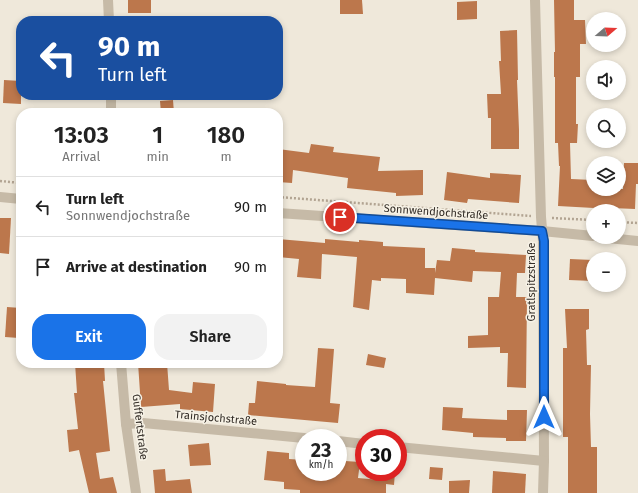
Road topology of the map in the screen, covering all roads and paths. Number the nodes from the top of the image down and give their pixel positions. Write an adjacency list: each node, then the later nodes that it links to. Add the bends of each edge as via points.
1 (108, 0): 3 (street)
2 (535, 0): 10 (street, Gratlspitzstraße)
3 (109, 16)
4 (0, 181): 5 (path)
5 (16, 183)
6 (0, 197): 8 (street)
7 (283, 197): 10 (path)
8 (16, 199)
9 (283, 213): 14 (street, Sonnwendjochstraße)
10 (541, 217): 11 (path); 14 (street, Gratlspitzstraße)
11 (586, 220)
12 (626, 222): 13 (path)
13 (638, 223)
14 (542, 231): 15 (street, Sonnwendjochstraße); 22 (street, Gratlspitzstraße)
15 (586, 235)
16 (626, 240): 17 (street)
17 (638, 241)
18 (121, 368): 19 (street, Guffertstraße)
19 (126, 424): 20 (street, Trainsjochstraße, via 143,423); 23 (street, Guffertstraße)
20 (295, 437)
21 (407, 448): 22 (street)
22 (544, 461): 24 (street, Gratlspitzstraße)
23 (136, 493)
24 (543, 493)

